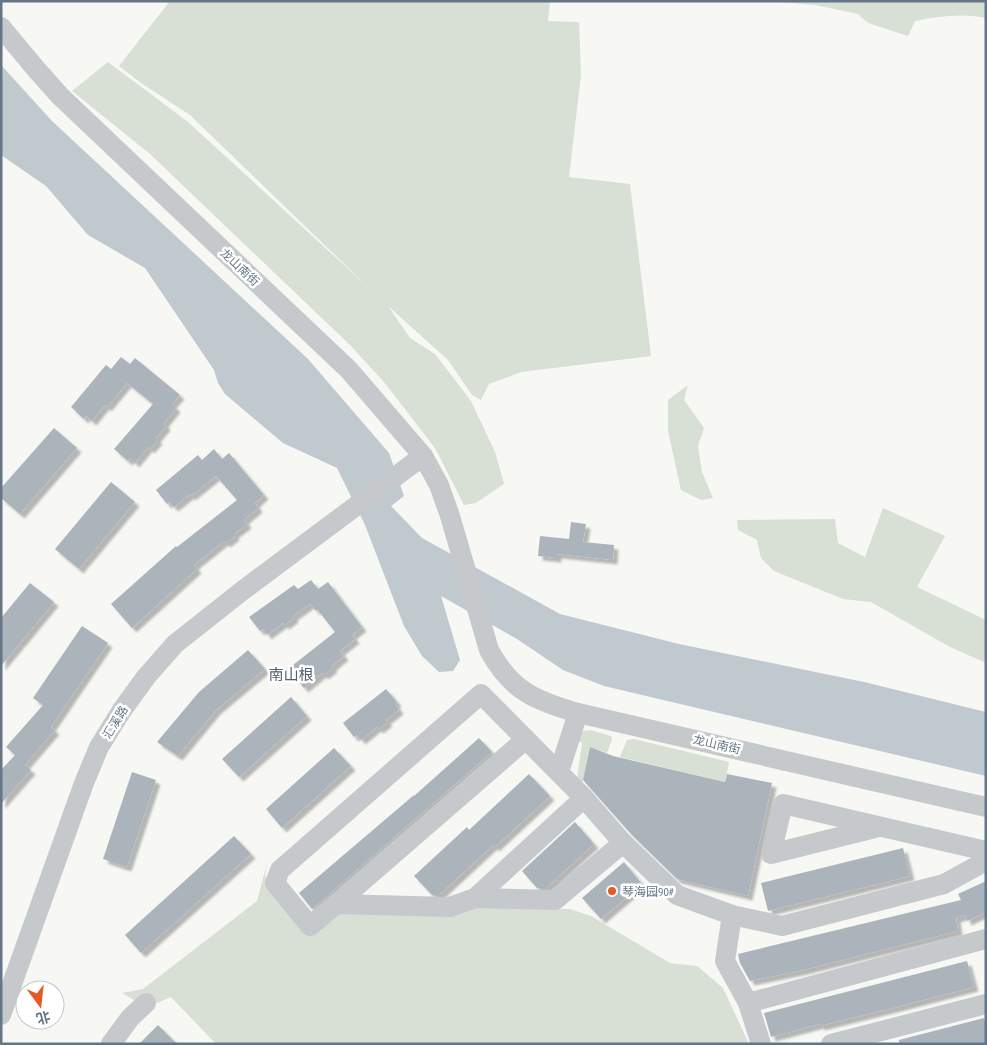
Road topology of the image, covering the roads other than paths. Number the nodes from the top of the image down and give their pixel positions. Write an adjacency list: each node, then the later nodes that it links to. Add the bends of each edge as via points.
1 (1, 27): 2 (street, 龙山南街, via 60,96 349,370)
2 (423, 456): 3 (street, 龙山南街, via 439,485 482,630 499,668 529,695); 19 (street, 汇溪路, via 175,644 146,677 99,747)
3 (578, 713): 5 (street); 7 (street, 龙山南街)
4 (526, 739): 5 (street); 13 (street); 13 (street, via 481,694 280,870 275,884 310,926)
5 (559, 772): 6 (street)
6 (584, 798): 9 (street); 12 (street)
7 (986, 807)
8 (879, 827): 8 (street, via 783,804 771,854 870,829); 10 (street)
9 (623, 842): 12 (street, via 555,900); 14 (street, via 677,895)
10 (986, 851)
11 (986, 861): 14 (street, via 944,884 782,926)
12 (475, 898): 13 (street, via 450,907)
13 (336, 904)
14 (732, 915): 17 (street, via 725,960)
15 (986, 939): 17 (street)
16 (146, 1003): 20 (street)
17 (748, 1003): 21 (street)
18 (986, 1004): 22 (street)
19 (1, 1015)
20 (111, 1044)
21 (761, 1044)
22 (831, 1044)

